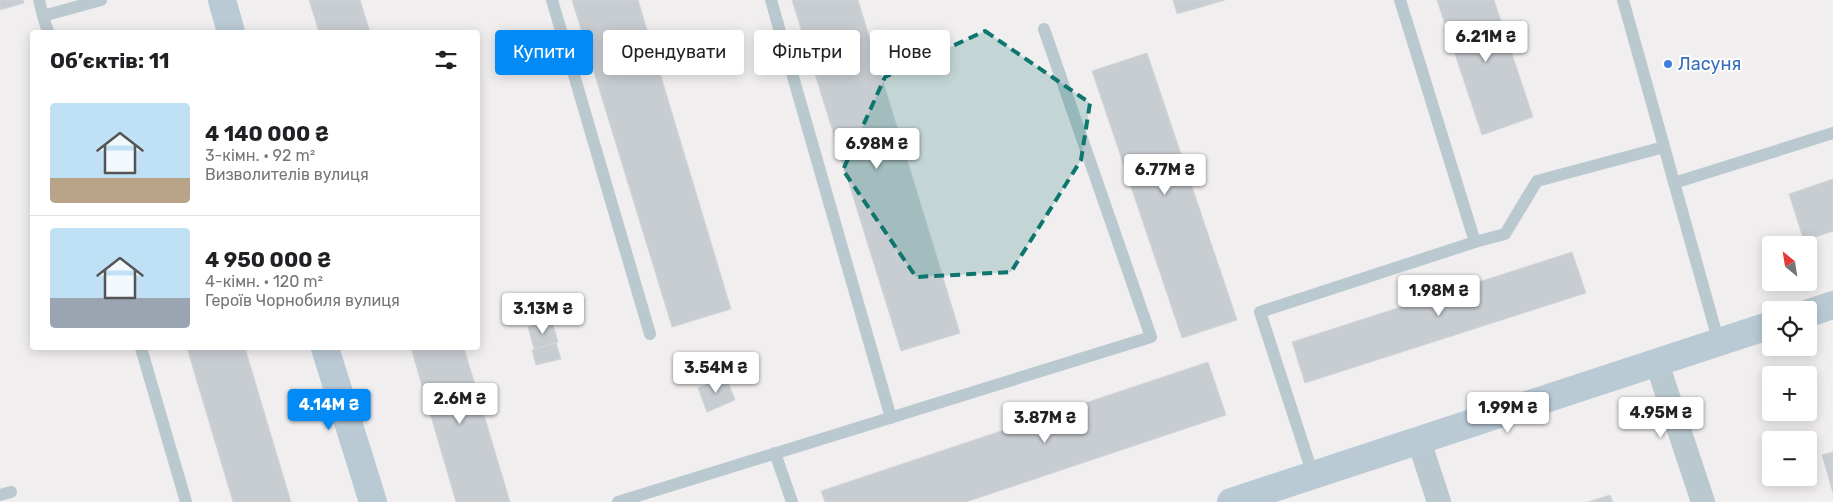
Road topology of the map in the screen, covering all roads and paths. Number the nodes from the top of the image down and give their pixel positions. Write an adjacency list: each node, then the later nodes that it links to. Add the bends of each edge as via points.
1 (39, 0): 8 (lane)
2 (102, 0): 8 (lane)
3 (222, 0): 11 (street)
4 (552, 0): 19 (lane)
5 (771, 0): 24 (lane)
6 (1400, 0): 15 (lane)
7 (1623, 0): 13 (lane)
8 (43, 16): 10 (lane)
9 (1044, 29): 24 (lane, via 1151,338)
10 (47, 30)
11 (230, 30)
12 (1833, 133): 14 (lane)
13 (1664, 147): 14 (lane); 15 (lane, via 1537,181 1505,234)
14 (1674, 183): 20 (lane)
15 (1475, 242): 27 (lane, via 1260,312)
16 (1833, 305): 17 (street)
17 (1817, 310)
18 (1762, 328): 20 (street)
19 (650, 334)
20 (1719, 342): 23 (street)
21 (142, 350): 28 (lane)
22 (326, 350): 29 (street)
23 (1656, 363): 25 (street); 34 (street)
24 (890, 418): 26 (lane)
25 (1418, 441): 27 (street); 33 (street)
26 (775, 453): 30 (lane); 31 (lane)
27 (1312, 475): 32 (street)
28 (186, 502)
29 (373, 502)
30 (618, 502)
31 (792, 502)
32 (1231, 502)
33 (1439, 502)
34 (1703, 502)

